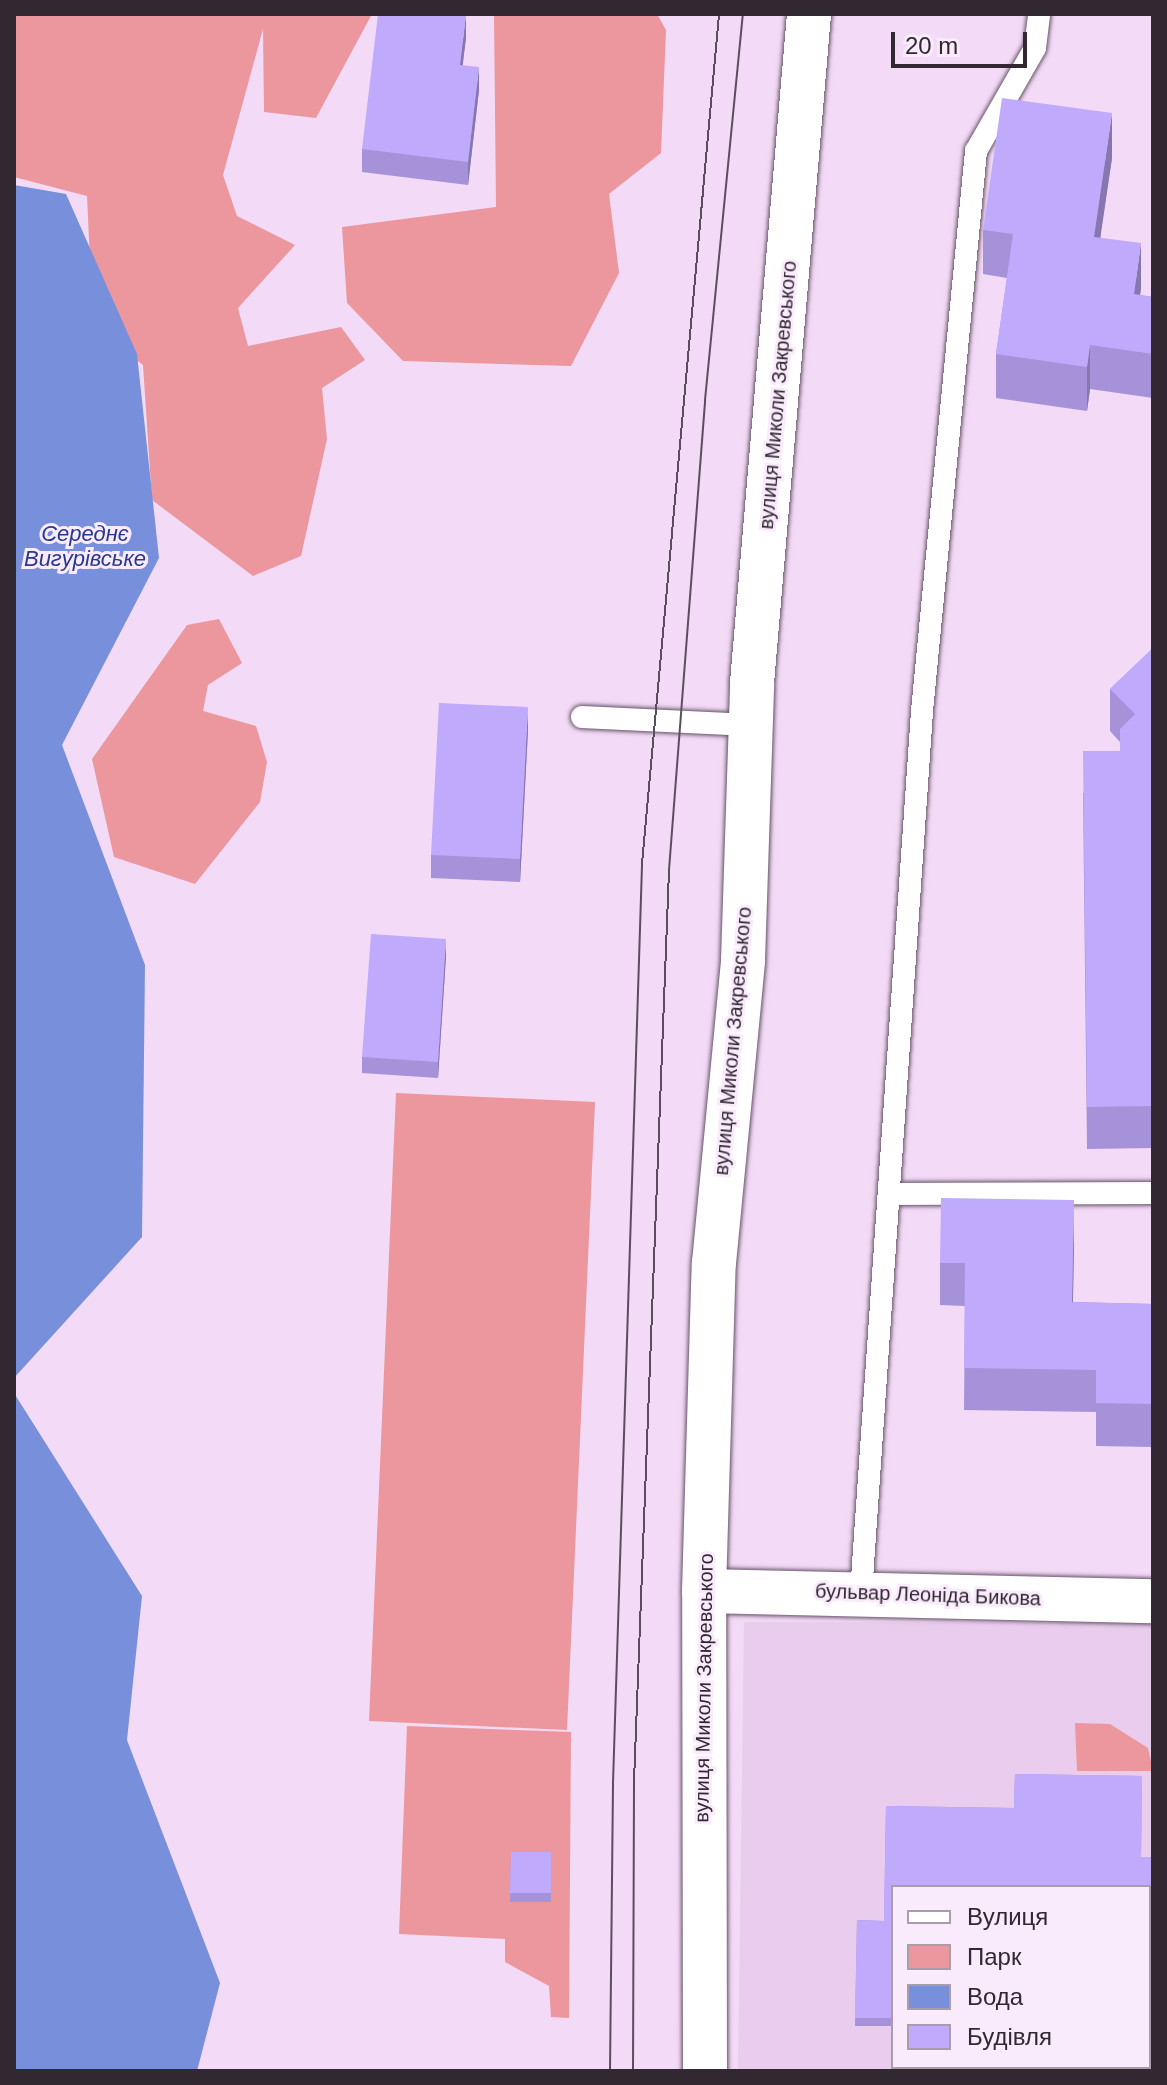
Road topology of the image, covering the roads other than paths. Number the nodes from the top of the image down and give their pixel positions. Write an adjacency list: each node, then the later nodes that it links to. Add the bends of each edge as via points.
1 (809, 14): 4 (street, вулиця Миколи Закревського)
2 (1039, 14): 6 (lane, via 1035,48 976,151 923,696)
3 (582, 717): 4 (lane)
4 (750, 725): 7 (street, вулиця Миколи Закревського, via 743,960 714,1263)
5 (1153, 1193): 6 (lane)
6 (889, 1194): 8 (lane)
7 (704, 1591): 8 (street, бульвар Леоніда Бикова); 10 (street, вулиця Миколи Закревського)
8 (861, 1593): 9 (street, бульвар Леоніда Бикова)
9 (1153, 1601)
10 (705, 2071)

